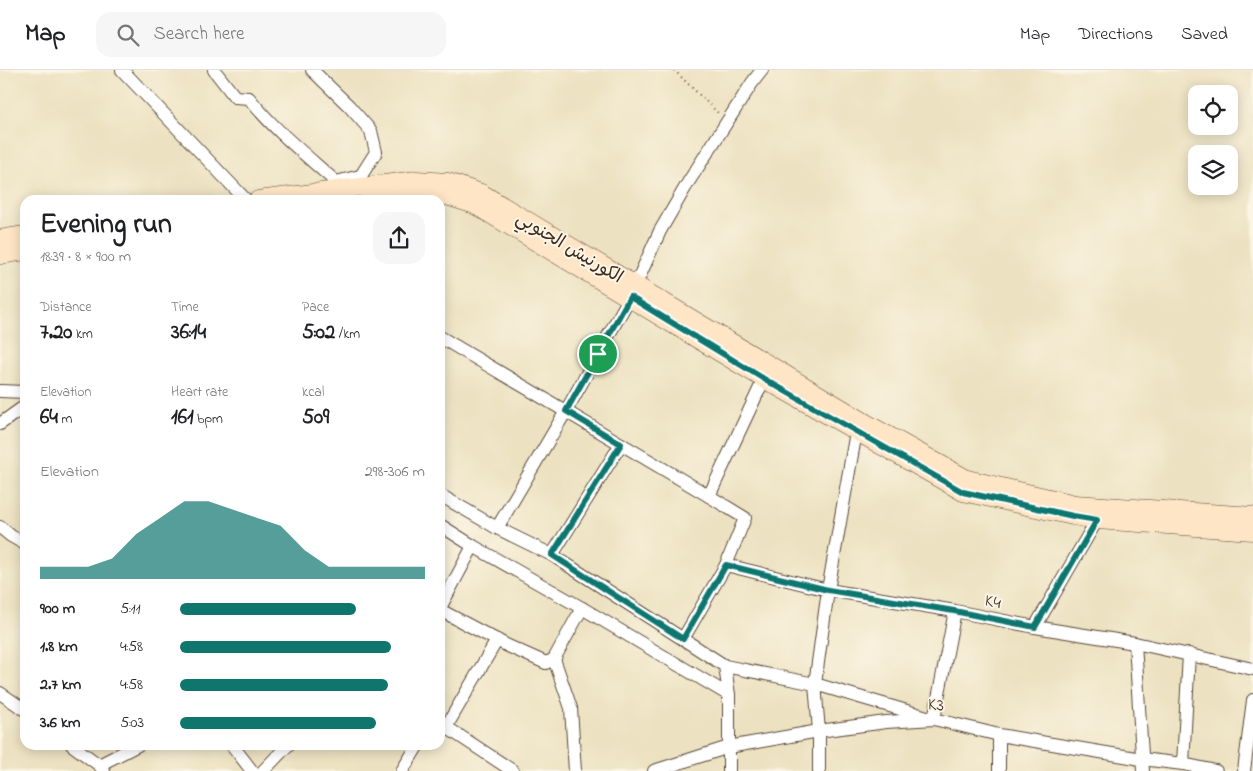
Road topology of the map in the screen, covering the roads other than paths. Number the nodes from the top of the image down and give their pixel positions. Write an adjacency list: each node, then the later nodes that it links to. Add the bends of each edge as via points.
1 (122, 70): 6 (street)
2 (214, 70): 5 (street, via 235,97 248,98 292,144 336,182)
3 (312, 70): 5 (street, via 371,131 376,152)
4 (762, 70): 15 (street, via 689,181 660,231)
5 (357, 182): 7 (main road, الكورنيش الجنوبي); 15 (main road, الكورنيش الجنوبي, via 448,182 481,193)
6 (241, 195)
7 (286, 195)
8 (402, 195): 9 (main road, الكورنيش الجنوبي)
9 (436, 195)
10 (445, 196): 15 (main road, الكورنيش الجنوبي, via 475,206)
11 (20, 236): 12 (main road)
12 (0, 239)
13 (20, 252): 14 (main road)
14 (0, 255)
15 (632, 291): 17 (main road, الكورنيش الجنوبي); 21 (street); 27 (main road, الكورنيش الجنوبي, via 967,479 1075,504)
16 (445, 340): 21 (street)
17 (764, 379): 23 (main road, الكورنيش الجنوبي); 25 (street)
18 (0, 391): 19 (street)
19 (20, 392)
20 (20, 410): 22 (street)
21 (566, 411): 24 (street); 31 (street)
22 (0, 424)
23 (856, 432): 28 (main road, الكورنيش الجنوبي, via 963,492); 38 (street)
24 (621, 444): 25 (street); 36 (street)
25 (709, 496): 37 (street, via 745,518)
26 (445, 498): 31 (street)
27 (1253, 516)
28 (1097, 520): 32 (main road, الكورنيش الجنوبي); 43 (street)
29 (0, 527): 33 (street)
30 (445, 528): 35 (street)
31 (497, 528): 36 (street)
32 (1253, 531)
33 (5, 538): 34 (street)
34 (20, 542)
35 (473, 546): 39 (street); 40 (street)
36 (552, 555): 44 (street)
37 (726, 565): 38 (street, K4); 44 (street)
38 (828, 590): 41 (street, K4); 51 (street)
39 (445, 599)
40 (582, 608): 48 (street); 53 (street)
41 (954, 611): 43 (street, K4); 56 (street)
42 (445, 612): 45 (street)
43 (1035, 627): 46 (street, K4)
44 (683, 639): 49 (street)
45 (498, 640): 48 (street, via 546,663); 57 (street)
46 (1135, 643): 47 (street, K4); 68 (street)
47 (1189, 654): 50 (street, K4); 67 (street)
48 (554, 659): 74 (street, via 571,708)
49 (725, 666): 51 (street); 53 (street)
50 (1253, 670)
51 (815, 684): 56 (street); 59 (street)
52 (0, 693): 55 (street)
53 (729, 695): 61 (street)
54 (1253, 700): 80 (street)
55 (20, 707)
56 (934, 719): 59 (street, K3); 60 (street, K3)
57 (445, 723)
58 (445, 727): 73 (street)
59 (819, 731): 61 (street, K3); 77 (street)
60 (999, 735): 68 (street, K3); 78 (street)
61 (729, 747): 75 (street, K3); 76 (street)
62 (78, 750): 69 (street)
63 (130, 750): 69 (street)
64 (236, 750): 70 (street)
65 (283, 750): 71 (street)
66 (415, 750): 72 (street)
67 (1183, 764): 68 (street, K3); 79 (street, K3)
68 (1142, 765)
69 (101, 768)
70 (252, 771)
71 (263, 771)
72 (402, 771)
73 (513, 771)
74 (575, 771)
75 (654, 771)
76 (729, 771)
77 (819, 771)
78 (999, 771)
79 (1216, 771)
80 (1244, 771)

